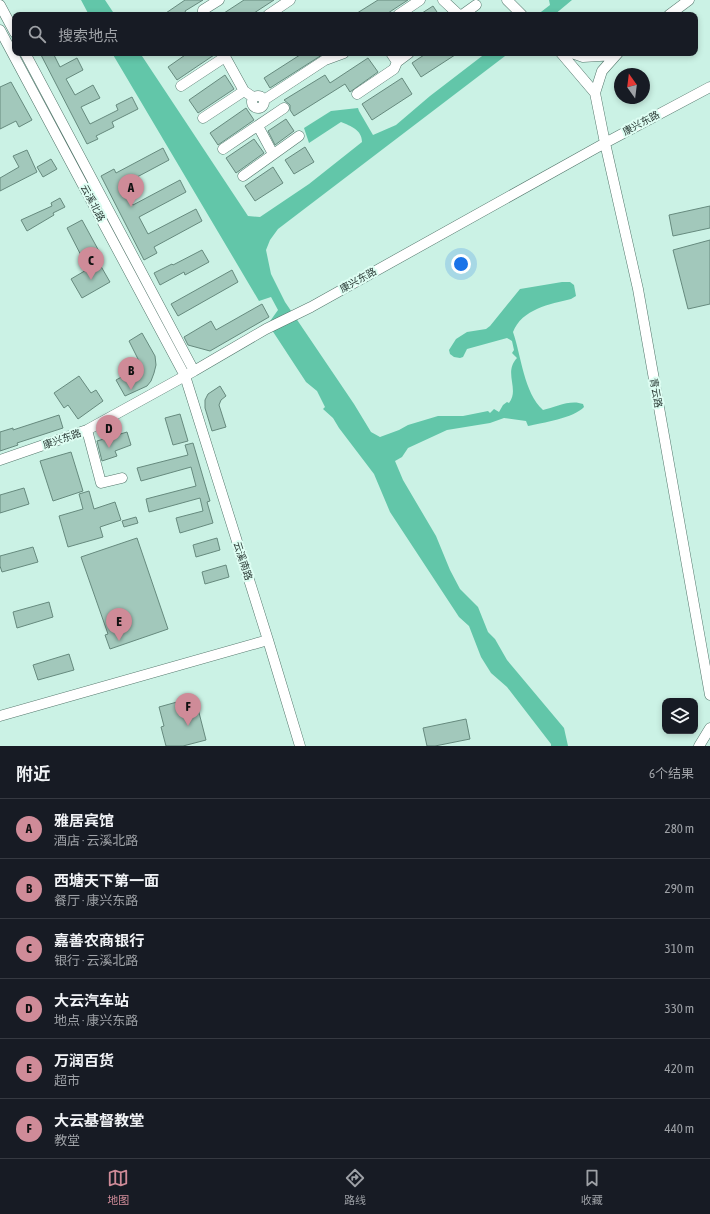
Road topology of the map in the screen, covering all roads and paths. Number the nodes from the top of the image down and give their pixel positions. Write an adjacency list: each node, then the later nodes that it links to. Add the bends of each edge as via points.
1 (219, 0): 9 (street)
2 (290, 0): 10 (street)
3 (420, 0): 11 (street)
4 (443, 0): 12 (street)
5 (690, 0): 15 (street)
6 (510, 3): 14 (street)
7 (0, 5): 16 (street)
8 (476, 5): 13 (street)
9 (203, 12)
10 (272, 12)
11 (402, 12)
12 (456, 12)
13 (466, 12)
14 (519, 12)
15 (673, 12)
16 (12, 27)
17 (0, 30): 18 (street, 云溪北路)
18 (12, 52)
19 (14, 56): 47 (street, 云溪北路)
20 (27, 56): 47 (street, 云溪北路)
21 (223, 56): 31 (street)
22 (225, 56): 33 (street)
23 (336, 56): 37 (street, via 325,60)
24 (393, 56): 30 (street)
25 (405, 56): 30 (street)
26 (564, 56): 34 (street, 青云路)
27 (580, 56): 28 (street, 青云路)
28 (594, 56)
29 (614, 56): 34 (street, 青云路, via 602,71)
30 (397, 62): 35 (street, via 394,69)
31 (181, 86)
32 (710, 87): 43 (street, 康兴东路)
33 (244, 91): 36 (street); 40 (street)
34 (595, 92): 43 (street, 青云路)
35 (357, 94)
36 (253, 97): 37 (street, via 259,95); 38 (street, via 251,101)
37 (264, 100): 38 (street, via 262,107)
38 (257, 108): 41 (street)
39 (284, 108): 41 (street)
40 (203, 118)
41 (259, 125): 44 (street); 45 (street)
42 (299, 136): 45 (street)
43 (605, 143): 47 (street, 康兴东路); 52 (street, 青云路, via 638,289)
44 (223, 149)
45 (273, 154): 46 (street)
46 (242, 176)
47 (189, 374): 48 (street, 康兴东路); 51 (street, 云溪南路)
48 (87, 430): 49 (street, 康兴东路); 50 (street, via 101,483)
49 (0, 460)
50 (122, 478)
51 (268, 640): 53 (street); 55 (street, 云溪南路)
52 (710, 695)
53 (0, 716)
54 (710, 728): 56 (street)
55 (300, 746)
56 (699, 746)

